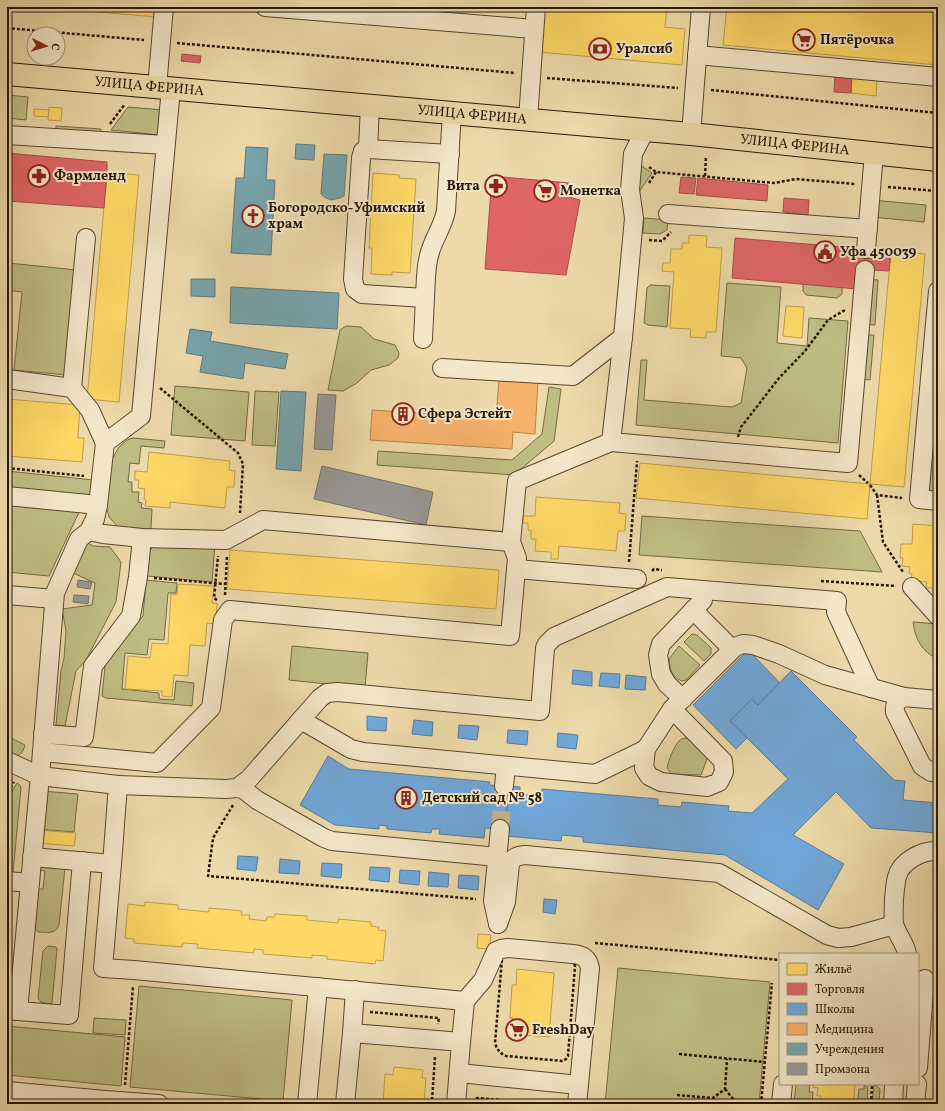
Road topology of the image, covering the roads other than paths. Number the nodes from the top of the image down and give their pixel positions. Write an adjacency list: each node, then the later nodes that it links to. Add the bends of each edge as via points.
1 (164, 7): 9 (lane, via 161,42)
2 (265, 7): 5 (lane)
3 (536, 7): 5 (lane)
4 (701, 7): 6 (lane)
5 (534, 29): 12 (lane)
6 (697, 56): 8 (lane); 14 (lane)
7 (7, 74): 9 (main road, УЛИЦА ФЕРИНА)
8 (938, 77)
9 (164, 87): 10 (main road, УЛИЦА ФЕРИНА); 16 (lane)
10 (370, 105): 11 (main road, УЛИЦА ФЕРИНА); 17 (lane)
11 (452, 112): 12 (main road, УЛИЦА ФЕРИНА); 19 (lane)
12 (528, 119): 13 (main road, УЛИЦА ФЕРИНА)
13 (645, 130): 14 (main road, УЛИЦА ФЕРИНА); 28 (lane, via 633,154 630,190 634,218)
14 (691, 134): 18 (main road, УЛИЦА ФЕРИНА)
15 (7, 135): 16 (lane)
16 (165, 145): 33 (lane, via 141,416)
17 (368, 149): 19 (lane); 27 (lane, via 363,151 360,158 353,285 362,294)
18 (874, 153): 20 (main road, УЛИЦА ФЕРИНА); 22 (lane)
19 (450, 154): 27 (lane, via 446,212 428,258)
20 (938, 160)
21 (668, 214): 22 (lane)
22 (868, 229): 24 (lane)
23 (86, 238): 32 (lane)
24 (866, 249)
25 (864, 270): 34 (lane, via 848,463)
26 (938, 291): 36 (lane, via 919,499)
27 (425, 298): 29 (lane)
28 (624, 337): 30 (lane, via 573,376); 34 (lane)
29 (422, 339)
30 (442, 368)
31 (7, 379): 32 (lane)
32 (72, 388): 33 (lane, via 90,410)
33 (105, 442): 37 (lane)
34 (611, 442): 40 (lane, via 517,481)
35 (7, 496): 37 (lane)
36 (938, 501)
37 (98, 505): 38 (lane, via 96,519)
38 (89, 531): 39 (lane); 45 (lane, via 78,539)
39 (142, 538): 40 (lane, via 223,547 226,540 263,520); 53 (lane, via 132,616 93,666 84,737)
40 (511, 542): 41 (lane, via 517,558)
41 (516, 569): 42 (lane); 53 (lane, via 510,636 230,610 223,620 211,708 157,763)
42 (632, 579)
43 (912, 587): 46 (lane)
44 (7, 595): 45 (lane)
45 (54, 599): 53 (lane)
46 (938, 616)
47 (732, 649): 48 (lane, via 743,644 753,645 825,675); 51 (lane); 51 (lane, via 698,605 661,644 658,655 661,674)
48 (871, 688): 49 (lane); 52 (lane, via 836,612 837,601 667,587 550,640 545,648 540,711 338,692 327,693 320,698)
49 (904, 697): 50 (lane); 57 (lane, via 897,702 895,712 922,766 931,772)
50 (938, 700)
51 (677, 704): 54 (lane); 54 (lane, via 723,761 724,772 719,782 707,787 661,782 649,776 644,768)
52 (301, 720): 56 (lane, via 351,749 362,752); 61 (lane)
53 (42, 743): 58 (lane)
54 (646, 749): 56 (lane, via 595,774)
55 (7, 761): 58 (lane)
56 (506, 766): 60 (lane)
57 (938, 772)
58 (40, 776): 59 (lane); 64 (lane)
59 (118, 785): 61 (lane); 67 (lane)
60 (504, 786)
61 (240, 789): 65 (lane, via 332,841)
62 (500, 829): 65 (lane)
63 (938, 851): 71 (lane, via 914,856 902,867 897,876)
64 (32, 857): 66 (lane); 69 (lane)
65 (497, 857): 70 (lane, via 494,901)
66 (82, 861): 67 (lane); 78 (lane, via 68,1015)
67 (112, 864): 75 (lane, via 103,968)
68 (7, 881): 69 (lane)
69 (30, 883): 78 (lane)
70 (498, 924): 71 (lane, via 506,902 510,864 512,859 525,855 719,873 826,935 838,938); 72 (lane)
71 (894, 925): 73 (lane)
72 (496, 951): 77 (lane, via 483,980); 83 (lane, via 508,948 580,954 589,962)
73 (907, 953)
74 (927, 980): 81 (lane)
75 (318, 987): 76 (lane); 90 (lane)
76 (356, 990): 77 (lane); 79 (lane)
77 (465, 1001): 80 (lane)
78 (13, 1010)
79 (352, 1033): 80 (lane); 91 (lane)
80 (461, 1042): 82 (lane)
81 (919, 1058)
82 (458, 1073): 83 (lane); 92 (lane)
83 (579, 1085): 93 (lane)
84 (783, 1085): 94 (lane)
85 (894, 1085): 95 (lane)
86 (917, 1085): 96 (lane)
87 (7, 1091): 88 (lane)
88 (105, 1102): 89 (lane)
89 (159, 1104)
90 (307, 1104)
91 (345, 1104)
92 (456, 1104)
93 (577, 1104)
94 (781, 1104)
95 (893, 1104)
96 (915, 1104)

